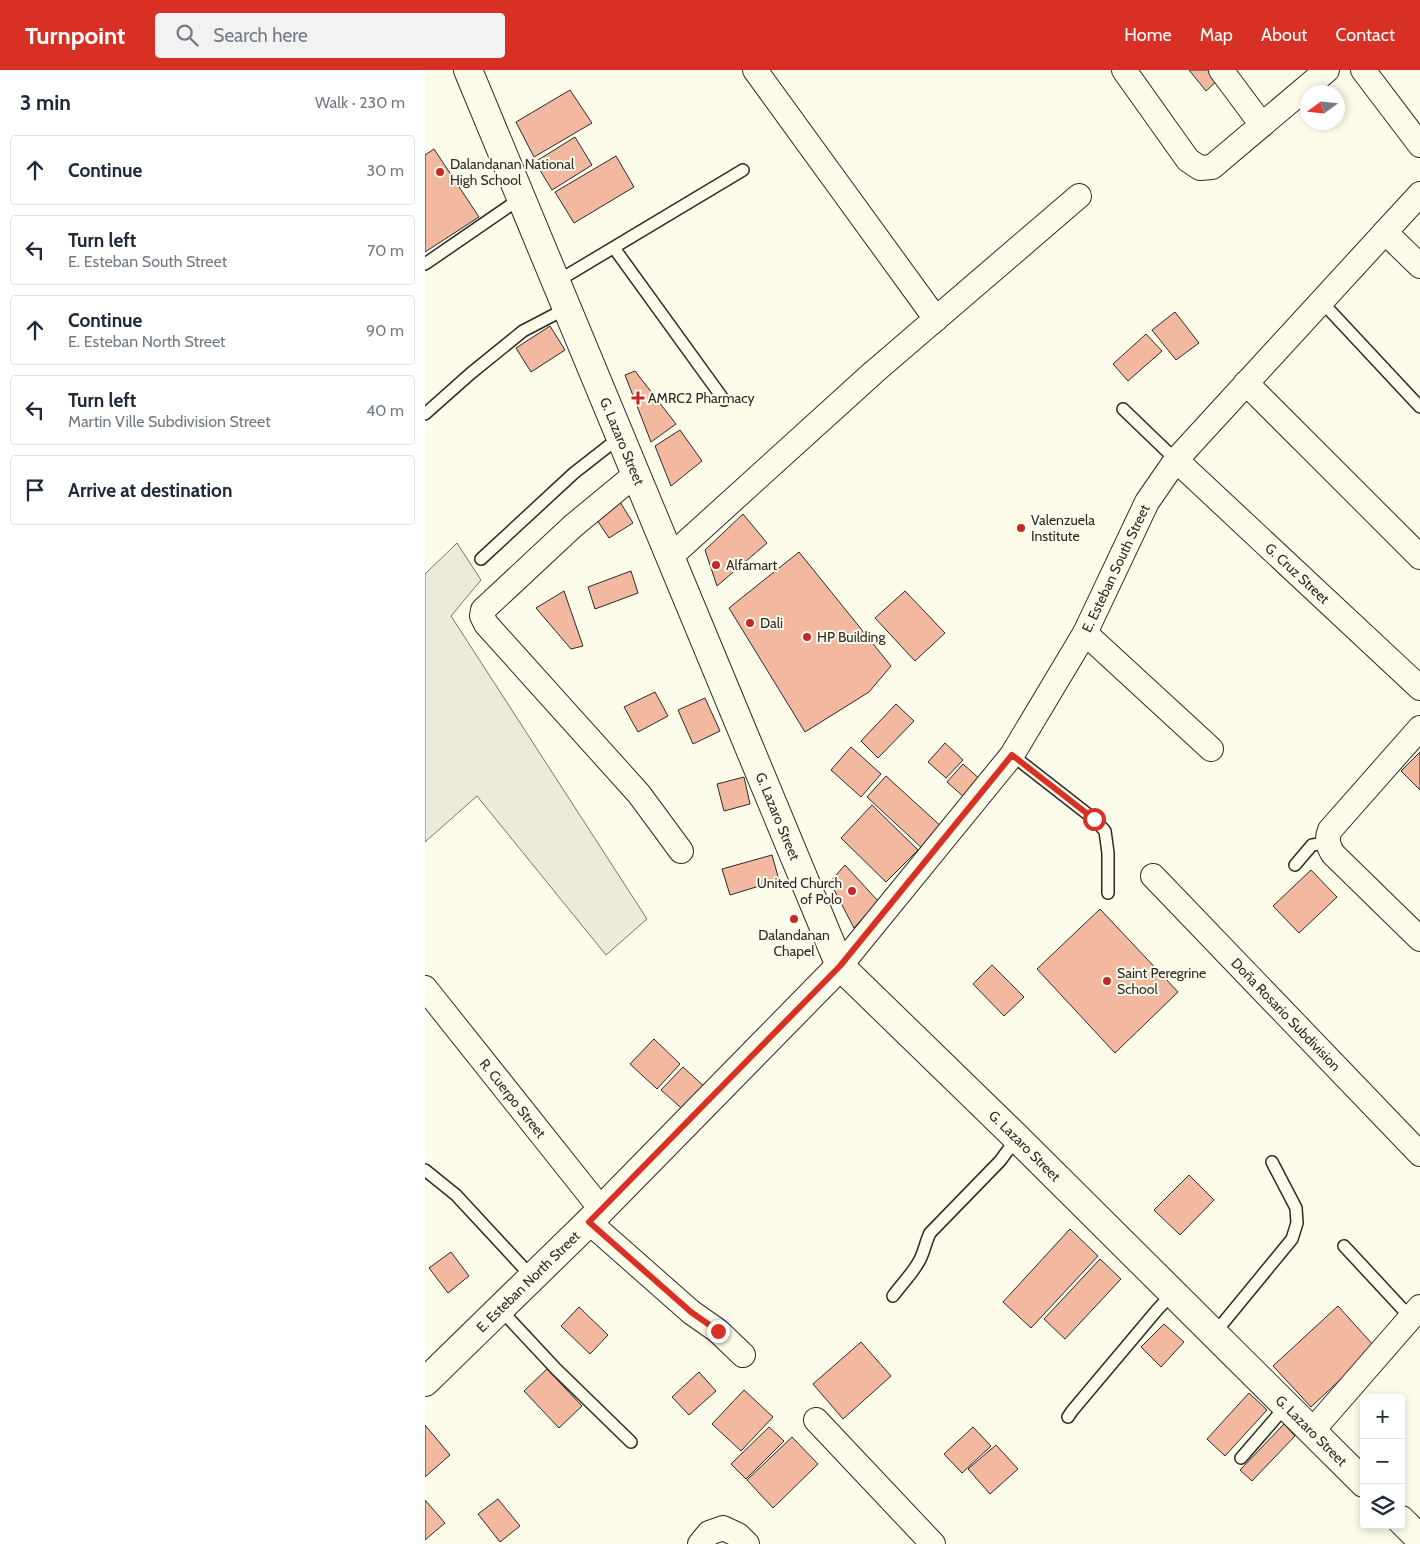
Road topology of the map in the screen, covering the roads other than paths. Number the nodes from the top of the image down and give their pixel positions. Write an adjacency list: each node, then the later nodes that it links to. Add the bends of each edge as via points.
1 (468, 70): 12 (street, G. Lazaro Street)
2 (755, 70): 20 (street)
3 (1125, 70): 7 (street, via 1188,160 1200,168 1212,167)
4 (1221, 70): 7 (street)
5 (1327, 70): 7 (street)
6 (1363, 70): 8 (street)
7 (1262, 125)
8 (1420, 145)
9 (743, 170): 14 (lane)
10 (1420, 194): 13 (street, E. Esteban South Street)
11 (1079, 196): 20 (street)
12 (521, 198): 15 (lane); 17 (street, G. Lazaro Street)
13 (1385, 232): 16 (street); 18 (street, E. Esteban South Street)
14 (614, 248): 17 (lane); 22 (lane)
15 (425, 264)
16 (1420, 266)
17 (556, 282): 19 (street, G. Lazaro Street)
18 (1321, 301): 21 (street, E. Esteban South Street); 23 (lane)
19 (567, 308): 25 (lane, via 523,332); 26 (street, G. Lazaro Street)
20 (936, 319): 30 (street)
21 (1246, 382): 27 (street, E. Esteban South Street); 29 (street)
22 (724, 400)
23 (1420, 407)
24 (1123, 409): 27 (lane)
25 (425, 414)
26 (620, 437): 28 (street, G. Lazaro Street); 31 (lane, via 574,473)
27 (1176, 460): 32 (street, E. Esteban South Street, via 1147,502); 33 (street, G. Cruz Street)
28 (636, 474): 30 (street, G. Lazaro Street); 38 (street, via 573,526 483,610 482,616 639,794)
29 (1420, 557)
30 (670, 558): 43 (street, G. Lazaro Street)
31 (481, 559)
32 (1085, 633): 35 (street); 36 (street, E. Esteban South Street)
33 (1420, 688)
34 (1420, 728): 37 (street, via 1330,830)
35 (1211, 749)
36 (1012, 755): 41 (lane, via 1105,831); 43 (street, E. Esteban South Street)
37 (1327, 843): 39 (lane, via 1312,845); 42 (street, via 1333,854)
38 (681, 851)
39 (1295, 864)
40 (1153, 876): 46 (street, Doña Rosario Subdivision)
41 (1109, 893)
42 (1420, 939)
43 (840, 966): 45 (street, G. Lazaro Street); 49 (street, E. Esteban North Street)
44 (425, 988): 49 (street, R. Cuerpo Street)
45 (1017, 1138): 52 (street, G. Lazaro Street); 53 (lane, via 1000,1161 930,1233 918,1263)
46 (1420, 1154)
47 (1272, 1162): 56 (lane, via 1296,1208 1297,1223 1292,1239)
48 (425, 1170): 51 (lane, via 456,1195)
49 (595, 1216): 51 (street, E. Esteban North Street); 57 (street, R. Cuerpo Street, via 691,1312 718,1331)
50 (1344, 1246): 55 (lane)
51 (533, 1277): 54 (street, E. Esteban North Street)
52 (1173, 1293): 56 (street, G. Lazaro Street); 60 (lane)
53 (893, 1296)
54 (499, 1309): 58 (street, E. Esteban North Street); 63 (lane, via 556,1370)
55 (1415, 1312): 62 (street)
56 (1214, 1334): 59 (street, G. Lazaro Street)
57 (743, 1355)
58 (425, 1382)
59 (1286, 1406): 62 (street, G. Lazaro Street); 64 (lane)
60 (1069, 1417)
61 (816, 1420): 70 (street)
62 (1311, 1430): 65 (street, G. Lazaro Street)
63 (631, 1442)
64 (1241, 1458)
65 (1360, 1479)
66 (1405, 1524): 68 (street)
67 (704, 1538): 69 (street, via 723,1528)
68 (1420, 1539)
69 (747, 1544)
70 (933, 1544)

